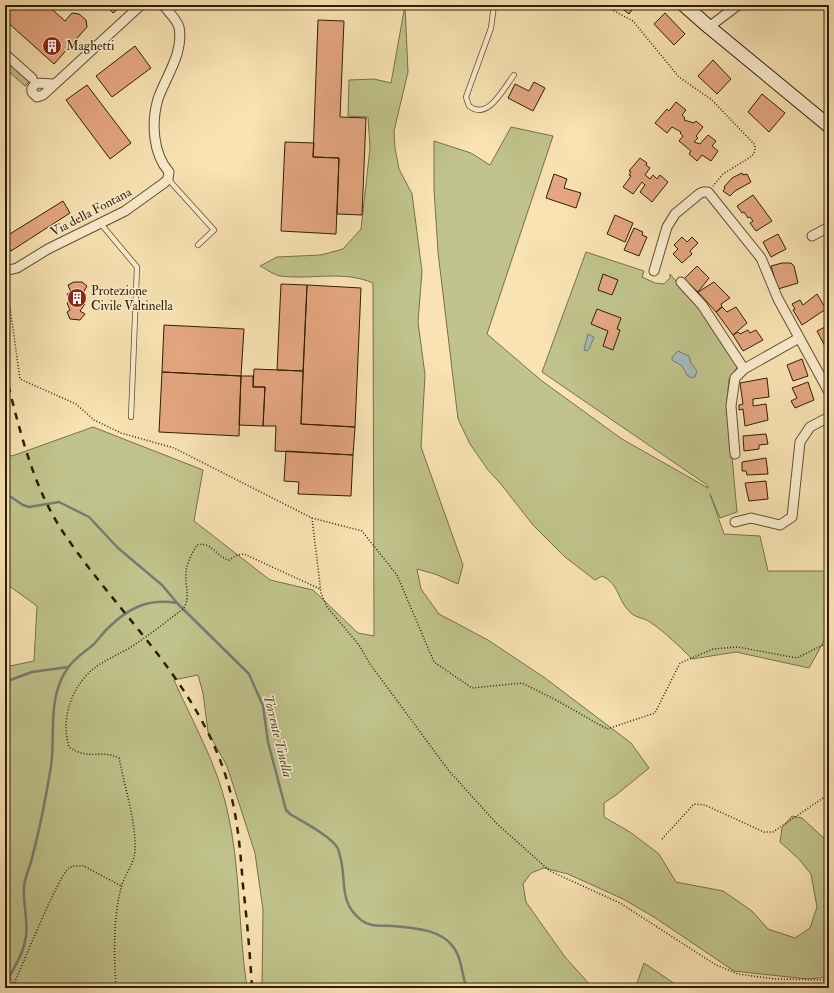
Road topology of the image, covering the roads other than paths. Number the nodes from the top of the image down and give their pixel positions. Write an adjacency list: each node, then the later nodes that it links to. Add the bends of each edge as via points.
1 (141, 5): 10 (street)
2 (163, 5): 12 (street, via 179,25 180,40 176,59 158,101 155,125 155,143 162,165 169,172)
3 (494, 5): 8 (lane, via 491,28 466,101 469,106 479,112 484,111)
4 (684, 5): 6 (street)
5 (738, 5): 6 (street)
6 (709, 28): 11 (street)
7 (5, 54): 9 (street)
8 (514, 75)
9 (32, 78)
10 (54, 84)
11 (829, 126)
12 (168, 179): 13 (street, Via della Fontana, via 125,211); 16 (lane, via 214,230)
13 (101, 224): 18 (street, Via della Fontana, via 48,249); 23 (lane, via 137,267)
14 (829, 227): 15 (street)
15 (812, 236)
16 (198, 245)
17 (654, 271): 20 (street, via 670,220 699,194 708,192 761,258 778,299)
18 (6, 275)
19 (681, 282): 21 (street, via 702,305)
20 (799, 338): 21 (street); 22 (street)
21 (744, 369): 25 (street, via 733,380 731,406)
22 (829, 392)
23 (131, 417)
24 (829, 417): 26 (street, via 810,427 800,442 792,517 780,525 751,518)
25 (735, 454)
26 (735, 522)

